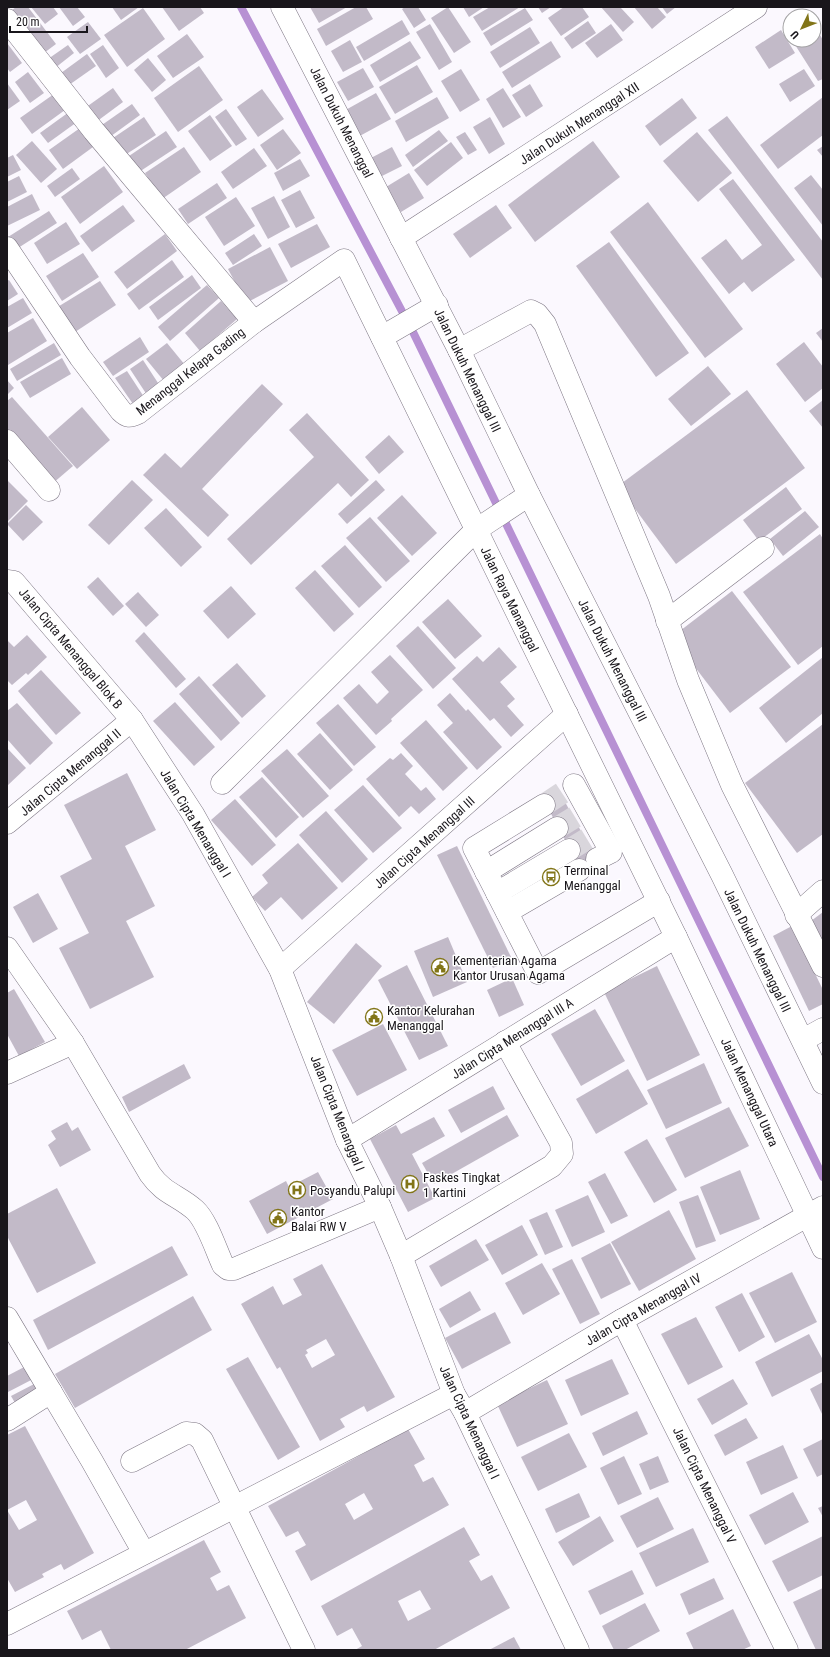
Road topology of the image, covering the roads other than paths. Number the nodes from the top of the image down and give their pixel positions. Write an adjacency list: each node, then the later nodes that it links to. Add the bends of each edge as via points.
1 (282, 7): 4 (street, Jalan Dukuh Menanggal)
2 (749, 9): 4 (street, Jalan Dukuh Menanggal XII)
3 (7, 20): 8 (street, via 94,131)
4 (401, 238): 7 (street, Jalan Dukuh Menanggal III)
5 (7, 248): 8 (street, Menanggal Kelapa Gading, via 80,357 126,416 138,413)
6 (344, 260): 8 (street, Menanggal Kelapa Gading); 9 (street, Jalan Raya Mananggal)
7 (434, 307): 9 (street); 10 (street, Jalan Dukuh Menanggal III)
8 (254, 322)
9 (388, 334): 14 (street, Jalan Raya Mananggal)
10 (460, 350): 13 (street, Jalan Dukuh Menanggal III); 17 (street, via 531,311 545,324 659,596)
11 (7, 441): 12 (street)
12 (49, 490)
13 (526, 497): 14 (street); 36 (street, Jalan Dukuh Menanggal III, via 718,868)
14 (478, 529): 18 (street, Jalan Raya Mananggal); 21 (street)
15 (763, 548): 17 (street)
16 (7, 581): 19 (street, Jalan Cipta Menanggal Blok B, via 14,582)
17 (666, 621): 30 (street, via 732,785)
18 (567, 714): 20 (street, Jalan Raya Mananggal); 34 (street, Jalan Cipta Menanggal III)
19 (132, 720): 24 (street, Jalan Cipta Menanggal II); 34 (street, Jalan Cipta Menanggal I, via 192,814)
20 (594, 770): 22 (street); 28 (street, Jalan Raya Mananggal)
21 (222, 783)
22 (560, 794): 23 (street); 26 (street, via 474,848)
23 (573, 818): 25 (street); 26 (street)
24 (7, 824)
25 (585, 841): 29 (street); 29 (street, via 611,852)
26 (486, 872): 29 (street)
27 (823, 891): 30 (street)
28 (659, 901): 29 (street, via 538,973); 31 (street, Jalan Raya Mananggal)
29 (502, 902)
30 (796, 915): 33 (street)
31 (676, 937): 37 (street, Jalan Cipta Menanggal III A); 43 (street, Jalan Menanggal Utara)
32 (7, 948): 38 (street)
33 (823, 966)
34 (280, 969): 41 (street, Jalan Cipta Menanggal I)
35 (823, 1029): 36 (street)
36 (803, 1040): 40 (street, Jalan Dukuh Menanggal III)
37 (505, 1042): 41 (street, Jalan Cipta Menanggal III A); 45 (street, via 561,1143 562,1154 552,1166)
38 (73, 1043): 39 (street); 42 (street, via 150,1174 165,1192 189,1206 200,1216 223,1265 228,1269 234,1269)
39 (7, 1073)
40 (823, 1083)
41 (347, 1140): 42 (street, Jalan Cipta Menanggal I)
42 (380, 1207): 45 (street, Jalan Cipta Menanggal I)
43 (815, 1211): 44 (street, Jalan Menanggal Utara); 47 (street, Jalan Cipta Menanggal IV)
44 (823, 1248)
45 (401, 1256): 49 (street, Jalan Cipta Menanggal I)
46 (7, 1318): 48 (street)
47 (622, 1320): 50 (street, Jalan Cipta Menanggal IV); 58 (street, Jalan Cipta Menanggal V)
48 (51, 1392): 51 (street); 54 (street)
49 (454, 1394): 50 (street, Jalan Cipta Menanggal I); 53 (street)
50 (465, 1413): 57 (street, Jalan Cipta Menanggal I)
51 (7, 1420)
52 (132, 1461): 53 (street, via 186,1433 195,1434 202,1440)
53 (234, 1507): 54 (street); 56 (street)
54 (144, 1554): 55 (street)
55 (7, 1624)
56 (304, 1650)
57 (578, 1650)
58 (787, 1650)

